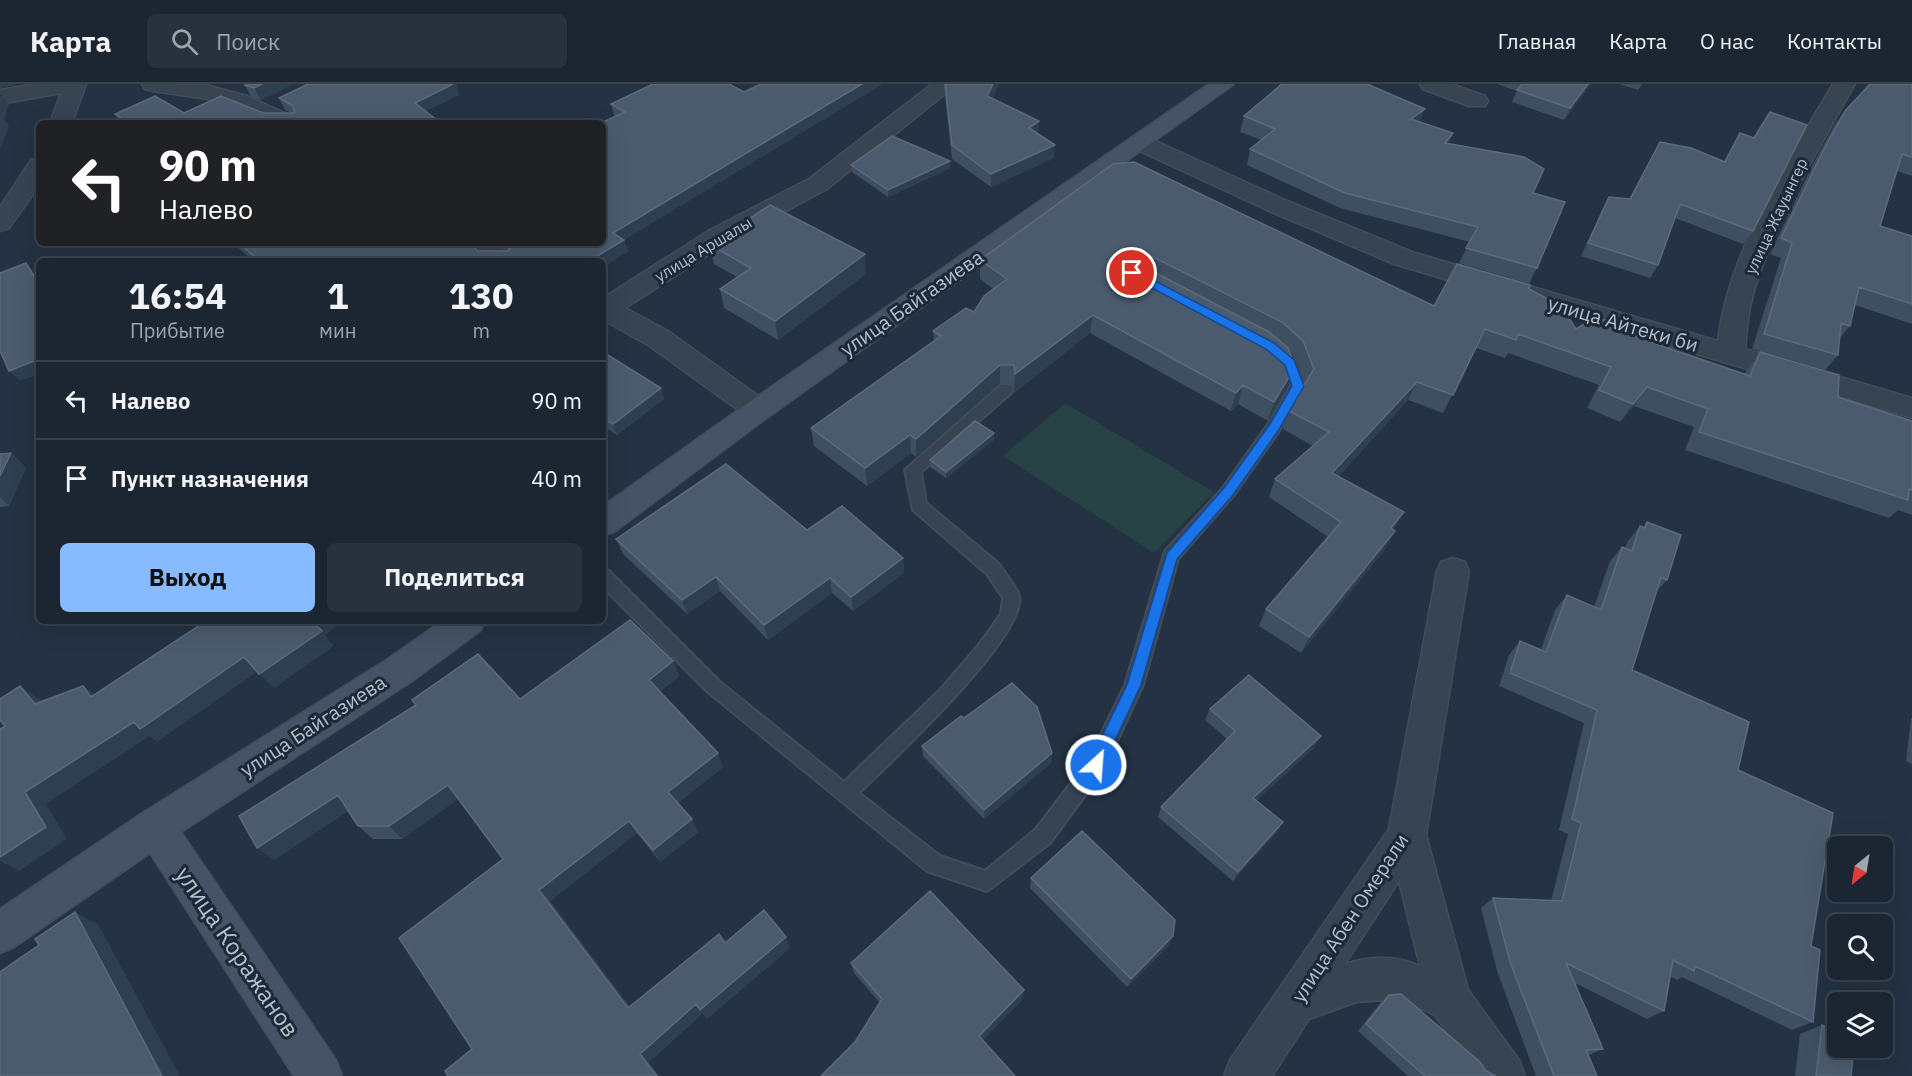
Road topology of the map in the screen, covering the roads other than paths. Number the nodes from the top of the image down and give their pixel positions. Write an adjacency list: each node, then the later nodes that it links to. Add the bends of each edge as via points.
1 (75, 84): 7 (street); 11 (street)
2 (153, 84): 10 (street, via 203,88)
3 (946, 84): 18 (street, улица Аршалы, via 818,184 719,236)
4 (1223, 84): 13 (main road, улица Байгазиева)
5 (1431, 84): 9 (street)
6 (1844, 84): 21 (street, улица Жауынгер, via 1782,198 1737,302)
7 (0, 97)
8 (287, 98): 10 (street)
9 (1477, 101)
10 (263, 110): 12 (street)
11 (62, 120)
12 (282, 120)
13 (1141, 143): 21 (street, улица Айтеки би, via 1403,258); 24 (main road, улица Байгазиева)
14 (36, 170): 15 (street)
15 (0, 223)
16 (480, 246): 17 (street)
17 (496, 258)
18 (606, 307)
19 (606, 309): 24 (street, via 658,338)
20 (1270, 346): 29 (lane, via 1290,363 1298,386 1274,428 1228,492 1171,556 1134,685 1096,765 1043,836 987,881 934,864)
21 (1730, 355): 23 (street, улица Айтеки би)
22 (1006, 389): 29 (lane, via 913,470 919,506 993,569 1012,597 1009,616 945,696)
23 (1912, 408)
24 (758, 410): 25 (main road, улица Байгазиева)
25 (606, 521)
26 (1453, 571): 31 (street, улица Абен Омерали)
27 (606, 579): 29 (lane, via 714,687)
28 (464, 624): 30 (main road, улица Байгазиева, via 400,670)
29 (845, 794)
30 (155, 826): 32 (main road, улица Байгазиева); 35 (main road, улица Коражанов)
31 (1407, 835): 33 (street); 34 (street, улица Абен Омерали)
32 (0, 933)
33 (1450, 1000): 34 (street, via 1400,978 1357,981); 37 (street)
34 (1296, 1002): 36 (street, улица Абен Омерали)
35 (320, 1076)
36 (1246, 1076)
37 (1503, 1076)

